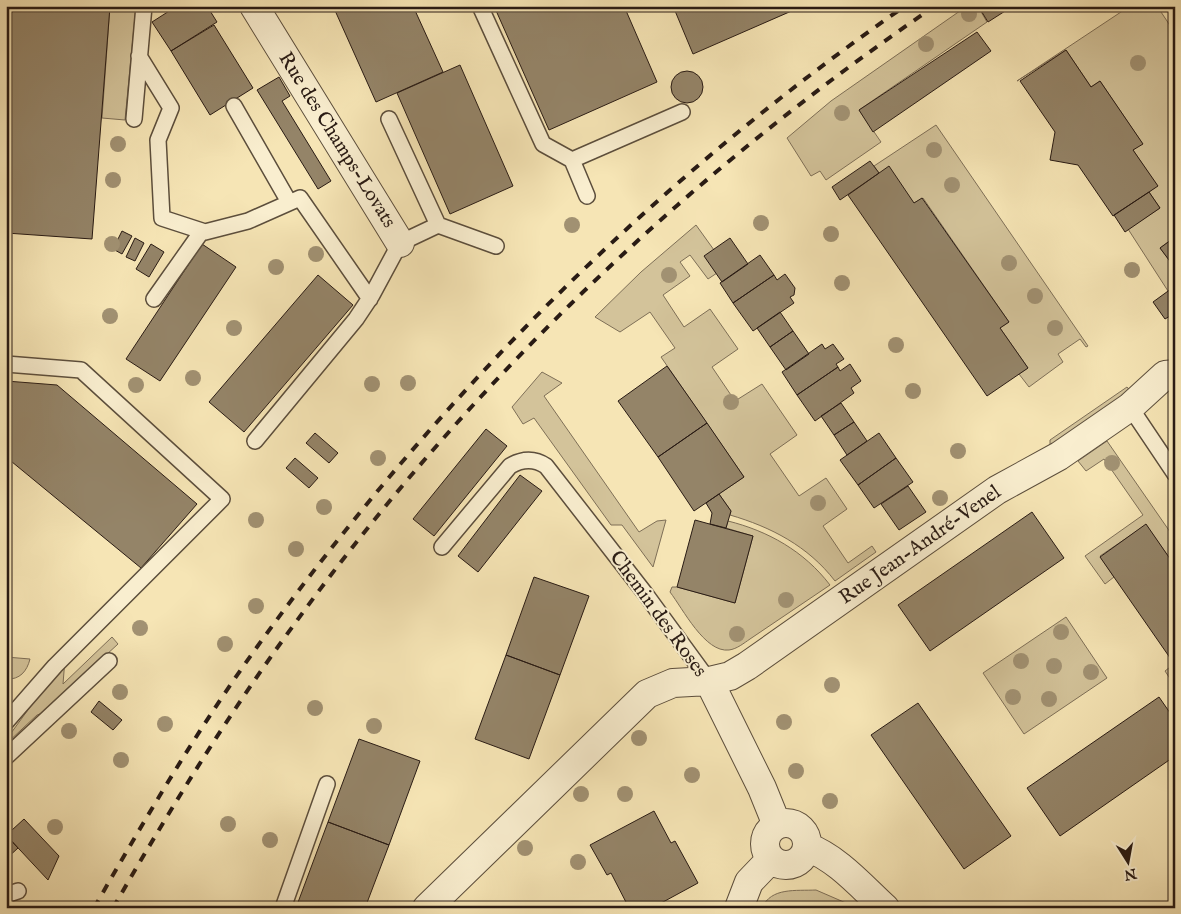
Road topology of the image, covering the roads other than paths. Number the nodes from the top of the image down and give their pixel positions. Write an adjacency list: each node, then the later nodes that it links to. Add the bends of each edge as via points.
1 (144, 6): 4 (lane)
2 (254, 6): 14 (street, Rue des Champs-Lovats)
3 (480, 6): 9 (lane, via 543,144)
4 (139, 56): 7 (lane); 13 (lane, via 171,108 158,140 162,218)
5 (234, 106): 11 (lane)
6 (682, 112): 9 (lane)
7 (134, 119)
8 (389, 119): 12 (lane)
9 (572, 160): 10 (lane)
10 (587, 196)
11 (290, 202): 13 (lane, via 248,221); 17 (lane, via 300,198)
12 (438, 225): 14 (lane); 15 (lane)
13 (202, 231): 16 (lane)
14 (400, 243): 17 (lane, Rue des Champs-Lovats)
15 (496, 246)
16 (154, 299)
17 (370, 299): 21 (lane, Rue des Champs-Lovats)
18 (6, 364): 26 (lane, via 81,370 222,499 55,666)
19 (1175, 374): 20 (street, Rue Jean-André-Venel, via 1165,375)
20 (1133, 411): 22 (lane); 25 (street, Rue Jean-André-Venel, via 997,490 764,655 730,676)
21 (255, 441)
22 (1175, 474)
23 (442, 547): 25 (lane, Chemin des Roses, via 510,466 518,461 539,461 638,584)
24 (109, 661): 27 (lane)
25 (709, 681): 29 (street); 33 (street, Chemin des Roses, via 673,683 647,694)
26 (6, 722)
27 (6, 757)
28 (327, 784): 32 (lane)
29 (777, 825): 30 (street, via 783,822 796,825 805,834); 31 (street, via 771,828 764,840)
30 (807, 847): 31 (street, via 801,858 791,864 784,865); 35 (street, via 818,851 847,873)
31 (771, 859): 34 (street, via 749,882)
32 (283, 908)
33 (427, 908)
34 (739, 908)
35 (885, 908)

